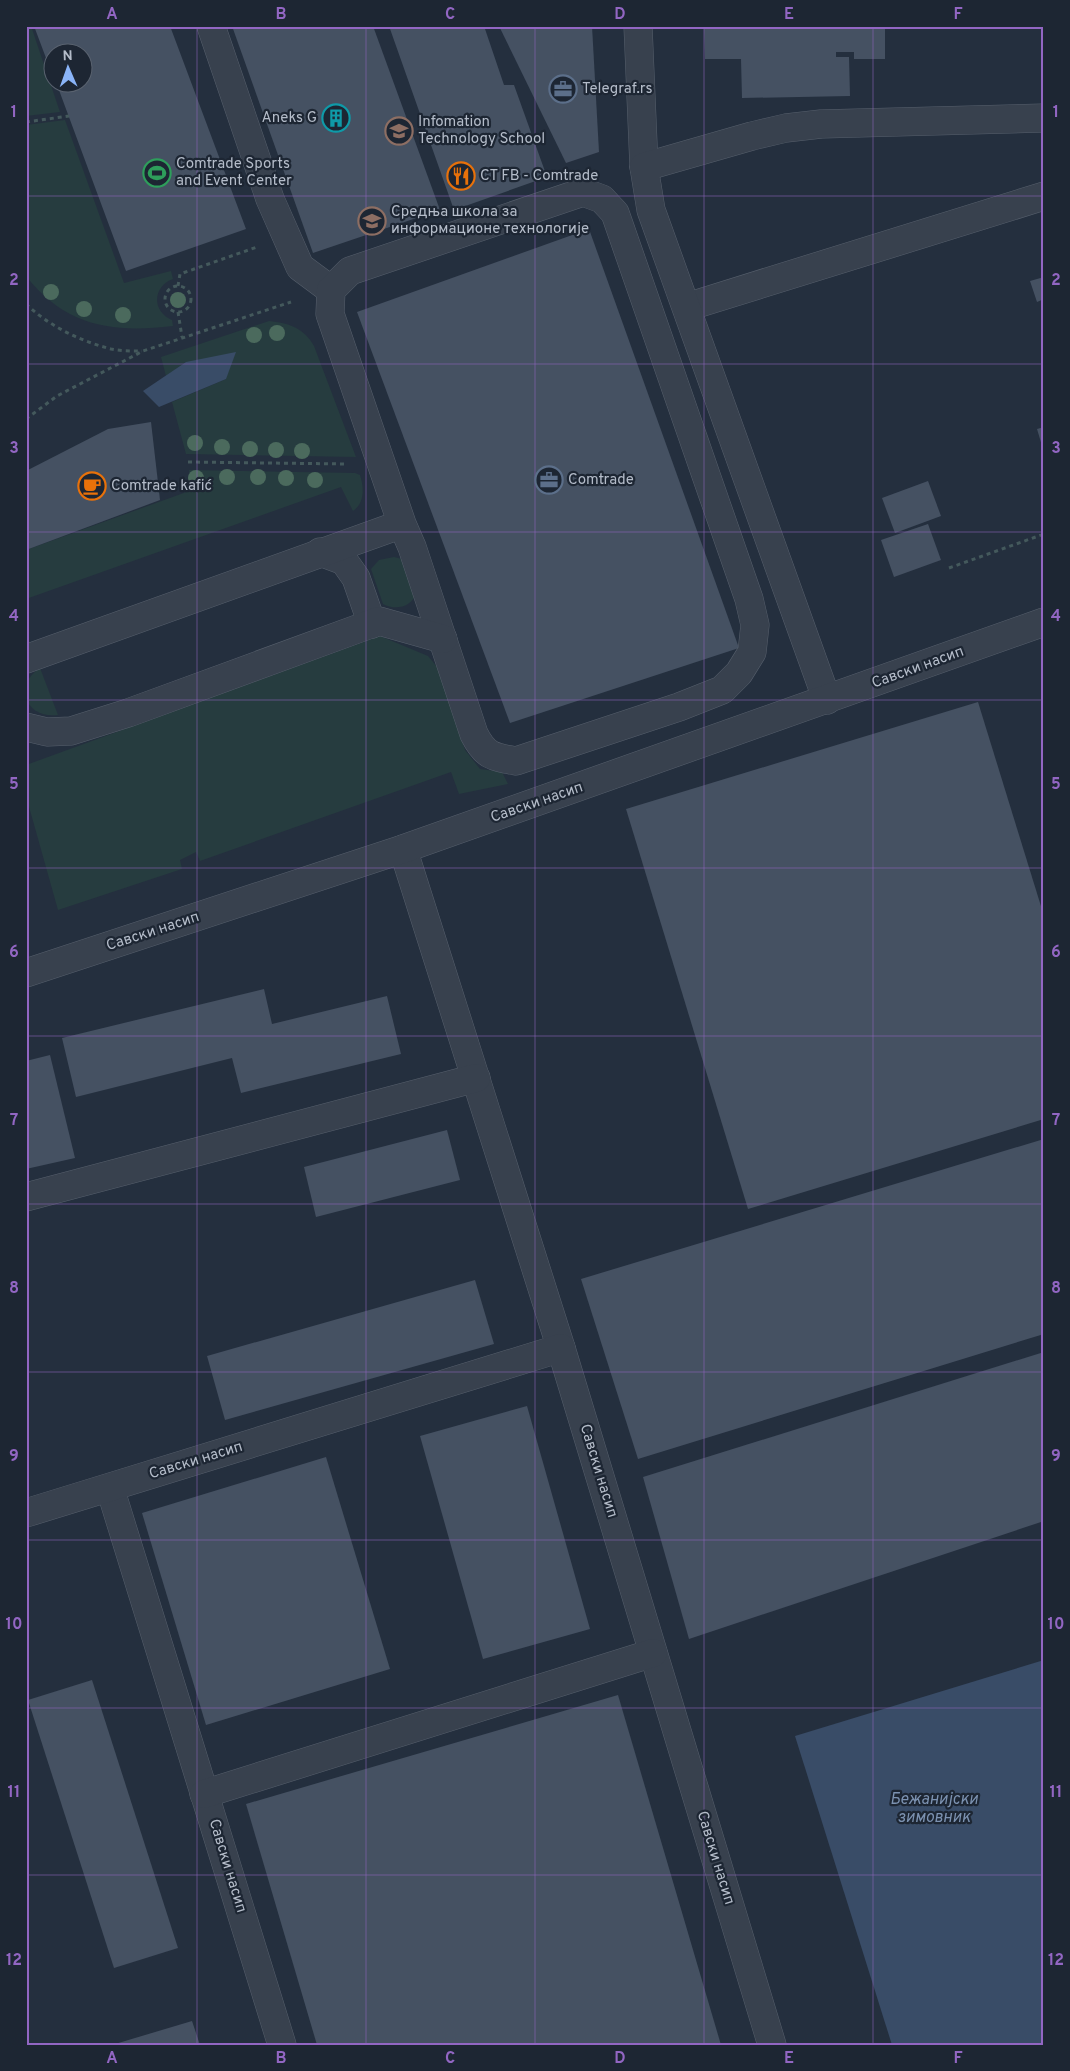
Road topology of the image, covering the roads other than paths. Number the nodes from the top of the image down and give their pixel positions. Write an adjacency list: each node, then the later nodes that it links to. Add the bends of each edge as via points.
1 (210, 26): 6 (lane, via 286,237 300,267)
2 (638, 26): 4 (lane)
3 (1044, 118): 4 (lane, via 821,124 786,128)
4 (644, 167): 7 (lane, via 651,210)
5 (1044, 196): 7 (lane)
6 (331, 290): 8 (lane, via 330,314); 12 (lane, via 350,271 583,192 602,198 614,213 749,599 755,625 752,652 739,673 722,690 516,761 498,758 481,749)
7 (687, 307): 14 (lane)
8 (402, 524): 9 (lane); 12 (lane)
9 (320, 552): 11 (lane, via 344,562 356,578); 13 (lane)
10 (1044, 622): 14 (lane, Савски насип)
11 (372, 624): 12 (lane, via 379,620); 15 (lane, via 71,731 47,732)
12 (443, 639)
13 (26, 659)
14 (827, 700): 16 (lane, Савски насип)
15 (26, 726)
16 (403, 850): 17 (lane, Савски насип); 18 (lane)
17 (26, 973)
18 (476, 1078): 19 (lane); 20 (lane)
19 (26, 1197)
20 (561, 1348): 21 (lane, Савски насип); 23 (lane, Савски насип)
21 (110, 1488): 22 (lane, Савски насип); 24 (lane, Савски насип)
22 (26, 1513)
23 (653, 1653): 24 (lane); 26 (lane, Савски насип)
24 (204, 1794): 25 (lane, Савски насип)
25 (282, 2045)
26 (772, 2045)

